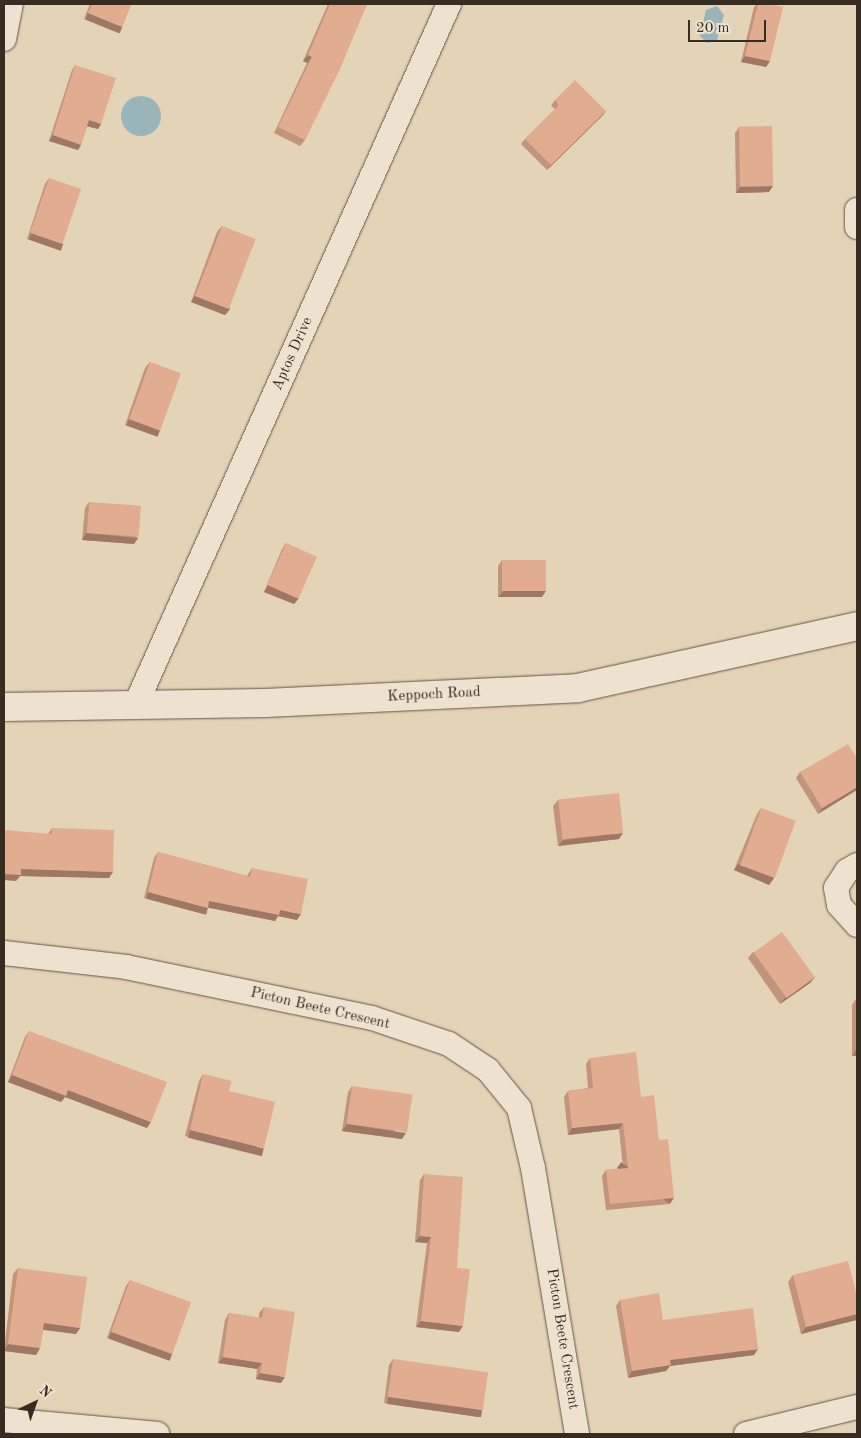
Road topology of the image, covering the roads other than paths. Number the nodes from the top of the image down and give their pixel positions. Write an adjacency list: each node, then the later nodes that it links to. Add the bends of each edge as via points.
1 (11, 4): 3 (street)
2 (450, 4): 7 (street, Aptos Drive)
3 (4, 39)
4 (857, 210): 5 (street)
5 (857, 227)
6 (857, 626): 7 (street, Keppoch Road, via 578,688 265,703)
7 (136, 704): 8 (street, Keppoch Road)
8 (4, 707)
9 (857, 865): 10 (street, via 847,871 836,888 839,904)
10 (857, 925)
11 (4, 953): 15 (street, Picton Beete Crescent, via 126,968 372,1018 449,1044 488,1070 519,1108 533,1168)
12 (857, 1407): 16 (street)
13 (4, 1420): 14 (street)
14 (157, 1434)
15 (577, 1434)
16 (746, 1434)

